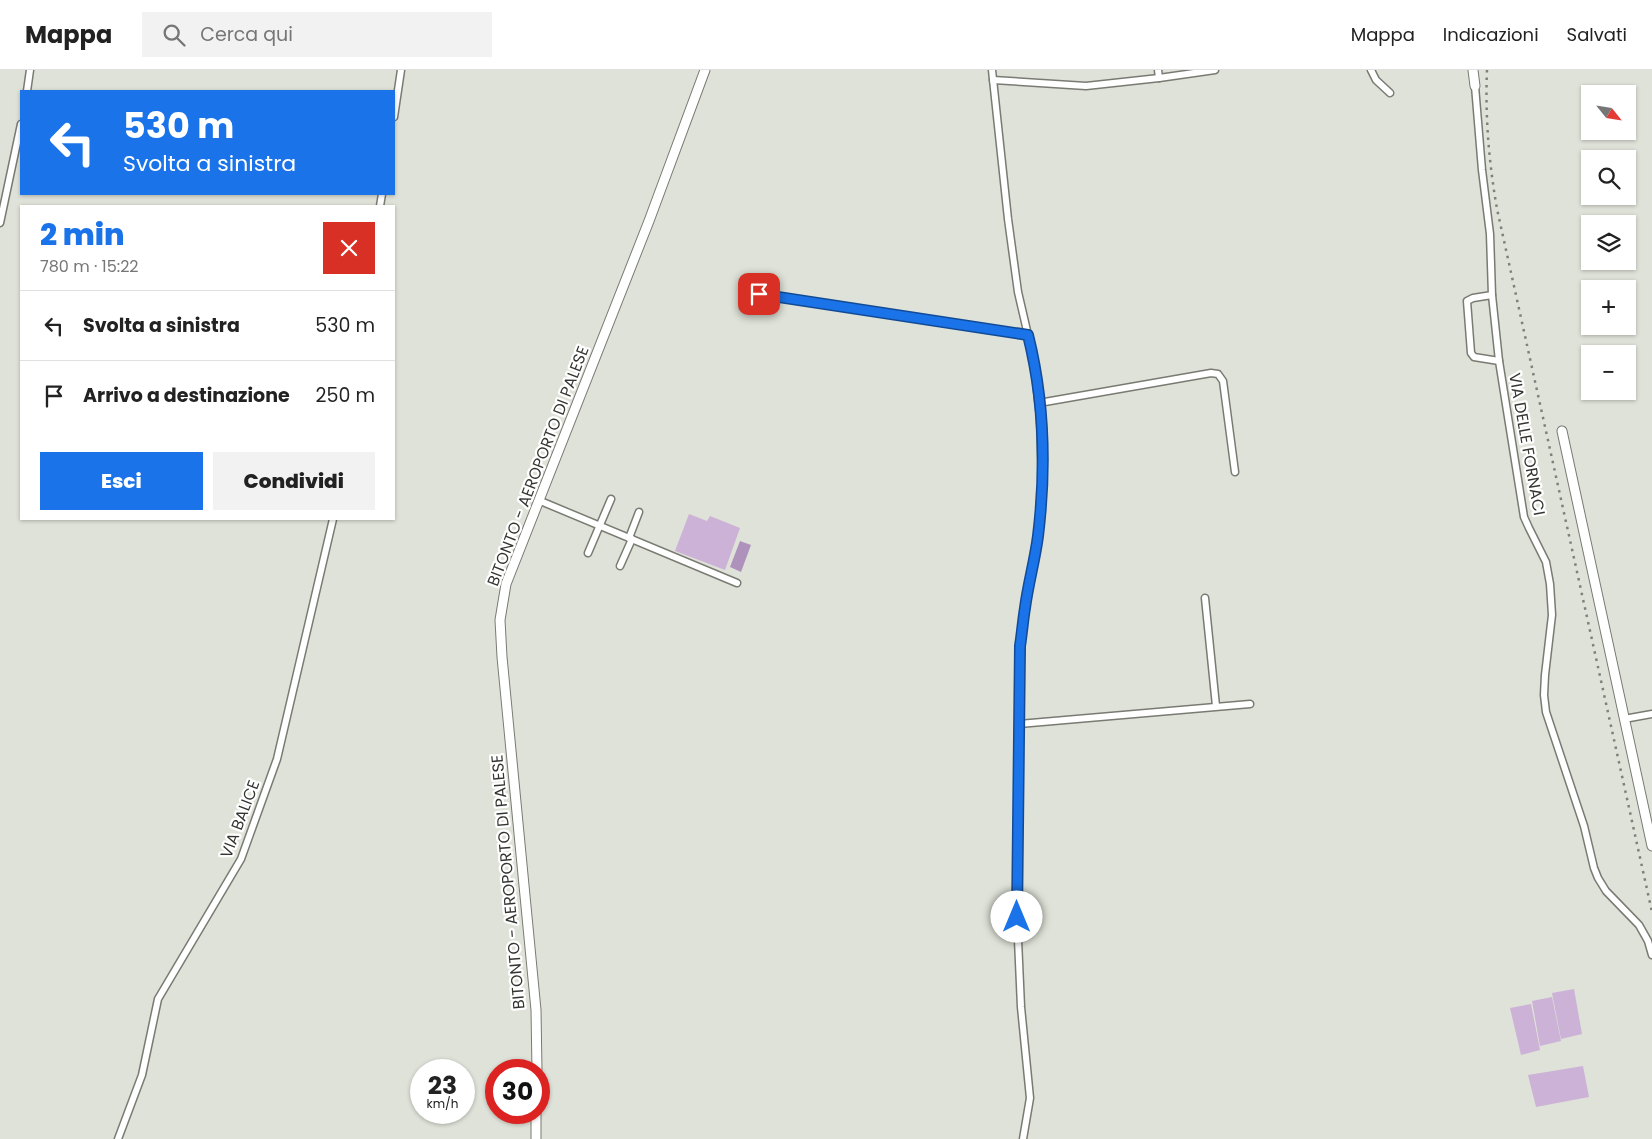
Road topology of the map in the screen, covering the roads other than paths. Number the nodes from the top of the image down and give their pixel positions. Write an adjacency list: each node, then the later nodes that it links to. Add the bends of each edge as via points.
1 (30, 70): 12 (street)
2 (401, 70): 14 (street)
3 (705, 70): 25 (main road, BITONTO - AEROPORTO DI PALESE)
4 (992, 70): 10 (street)
5 (1158, 70): 9 (street)
6 (1215, 70): 9 (street)
7 (1371, 70): 13 (street, via 1376,80)
8 (1473, 70): 11 (main road)
9 (1159, 78): 10 (street, via 1086,86)
10 (993, 80): 19 (street, via 1018,292)
11 (1475, 86): 18 (street, VIA DELLE FORNACI, via 1490,234)
12 (27, 90)
13 (1390, 93)
14 (395, 110)
15 (20, 129): 16 (street)
16 (0, 223)
17 (759, 294): 19 (street)
18 (1492, 295): 20 (street, VIA DELLE FORNACI); 20 (street, via 1468,301 1470,353 1474,357)
19 (1028, 335): 21 (street)
20 (1499, 361): 40 (street, VIA DELLE FORNACI, via 1524,517 1546,562 1550,584 1552,615 1545,675 1546,712 1596,873 1606,891 1639,925)
21 (1039, 403): 23 (street, via 1218,374 1223,381); 38 (street, via 1042,485 1038,537 1020,646)
22 (1562, 431): 37 (main road)
23 (1235, 472)
24 (611, 499): 28 (street)
25 (538, 500): 28 (street); 41 (main road, BITONTO - AEROPORTO DI PALESE, via 506,584 500,620 536,1010)
26 (639, 512): 29 (street)
27 (333, 520): 43 (street, VIA BALICE, via 277,759 241,859 158,999 142,1075)
28 (600, 526): 29 (street); 30 (street)
29 (630, 538): 31 (street); 32 (street)
30 (588, 553)
31 (620, 566)
32 (737, 583)
33 (1205, 598): 35 (street)
34 (1250, 704): 35 (street)
35 (1216, 706): 38 (street)
36 (1652, 714): 37 (street)
37 (1624, 719): 39 (main road)
38 (1018, 724): 45 (street, via 1017,917 1030,1098)
39 (1652, 846)
40 (1652, 955)
41 (537, 1059)
42 (536, 1124): 44 (main road)
43 (118, 1139)
44 (536, 1139)
45 (1023, 1139)

